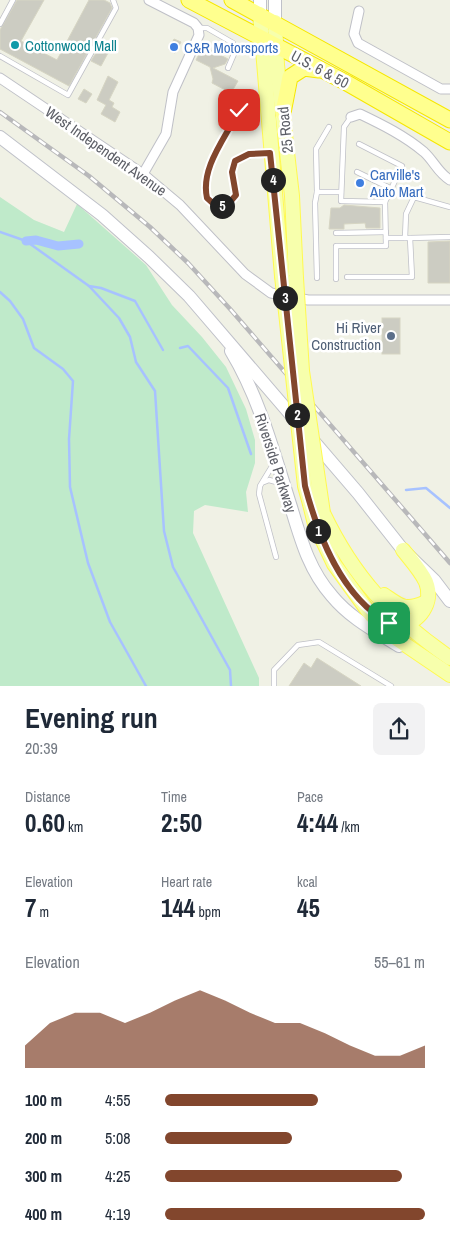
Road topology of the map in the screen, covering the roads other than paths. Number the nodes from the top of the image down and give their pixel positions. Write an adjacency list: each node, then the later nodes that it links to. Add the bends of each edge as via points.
1 (13, 0): 10 (lane)
2 (114, 0): 14 (lane, via 116,8 68,95)
3 (149, 0): 11 (street)
4 (189, 0): 12 (highway, U.S. 6 & 50)
5 (232, 0): 7 (highway, U.S. 6 & 50)
6 (275, 0): 9 (main road, 25 Road)
7 (260, 7): 9 (highway, U.S. 6 & 50); 12 (main road, 25 Road)
8 (359, 12): 18 (street, via 354,34 358,44 441,89)
9 (276, 22): 13 (main road, 25 Road); 23 (highway, U.S. 6 & 50)
10 (0, 24)
11 (198, 28): 15 (lane, via 207,28 233,44 235,51); 31 (street, via 198,39 173,92 166,134)
12 (260, 38): 13 (highway, U.S. 6 & 50); 29 (main road, 25 Road)
13 (276, 46): 17 (highway, U.S. 6 & 50); 21 (main road, 25 Road)
14 (0, 56)
15 (228, 68)
16 (0, 78): 31 (street, West Independent Avenue)
17 (347, 83): 19 (highway, U.S. 6 & 50); 21 (highway, via 318,70 299,70 288,82)
18 (450, 89)
19 (382, 104): 25 (highway, via 403,108); 27 (highway, U.S. 6 & 50)
20 (239, 110): 29 (lane, via 209,174 206,188 209,202 222,206 234,199 236,190 232,168 239,158)
21 (283, 113): 43 (main road, 25 Road, via 292,196)
22 (350, 117): 32 (street, via 360,114 406,139 426,154 440,174); 35 (lane, via 344,128)
23 (450, 120)
24 (329, 127): 34 (lane, via 316,149)
25 (450, 131)
26 (0, 137): 48 (main road, Riverside Parkway, via 102,215 150,257)
27 (450, 142)
28 (360, 144): 33 (lane, via 402,166)
29 (270, 153): 43 (main road, 25 Road)
30 (357, 172): 33 (lane)
31 (143, 174): 47 (street, West Independent Avenue, via 180,205 245,274 271,293 308,300)
32 (450, 180)
33 (392, 189): 36 (lane)
34 (317, 192): 35 (lane); 45 (lane)
35 (341, 192): 36 (lane, via 341,201)
36 (385, 202): 38 (lane)
37 (450, 207): 42 (lane, via 414,197 406,214)
38 (386, 232): 39 (lane); 41 (lane)
39 (336, 233)
40 (450, 237): 42 (lane)
41 (386, 238): 42 (lane); 46 (lane, via 386,246 336,246)
42 (408, 238): 44 (lane, via 412,277)
43 (289, 277): 54 (main road, 25 Road, bridge, via 323,512 334,537); 55 (main road, 25 Road, bridge, via 305,486 315,524 334,564)
44 (347, 277)
45 (317, 278)
46 (336, 279)
47 (450, 300)
48 (210, 318): 49 (main road, Riverside Parkway, via 256,399); 52 (main road, Riverside Parkway)
49 (274, 456): 50 (lane); 51 (main road, Riverside Parkway)
50 (263, 482): 51 (lane, via 275,481); 53 (lane, via 259,490 260,499)
51 (284, 486): 60 (main road, Riverside Parkway, via 308,559 332,597 365,625)
52 (403, 550): 56 (main road, Riverside Parkway); 57 (main road, via 427,585)
53 (276, 557)
54 (357, 571): 57 (main road, via 396,605 410,608); 58 (main road, 25 Road, via 383,604)
55 (360, 599): 58 (main road, via 382,619 397,626); 60 (main road, 25 Road, via 388,631)
56 (450, 601)
57 (426, 602): 58 (main road, via 418,618)
58 (406, 625): 59 (main road, 25 Road)
59 (450, 658)
60 (447, 673)
61 (274, 686): 62 (lane, via 274,670 298,645 319,642)
62 (391, 686)

